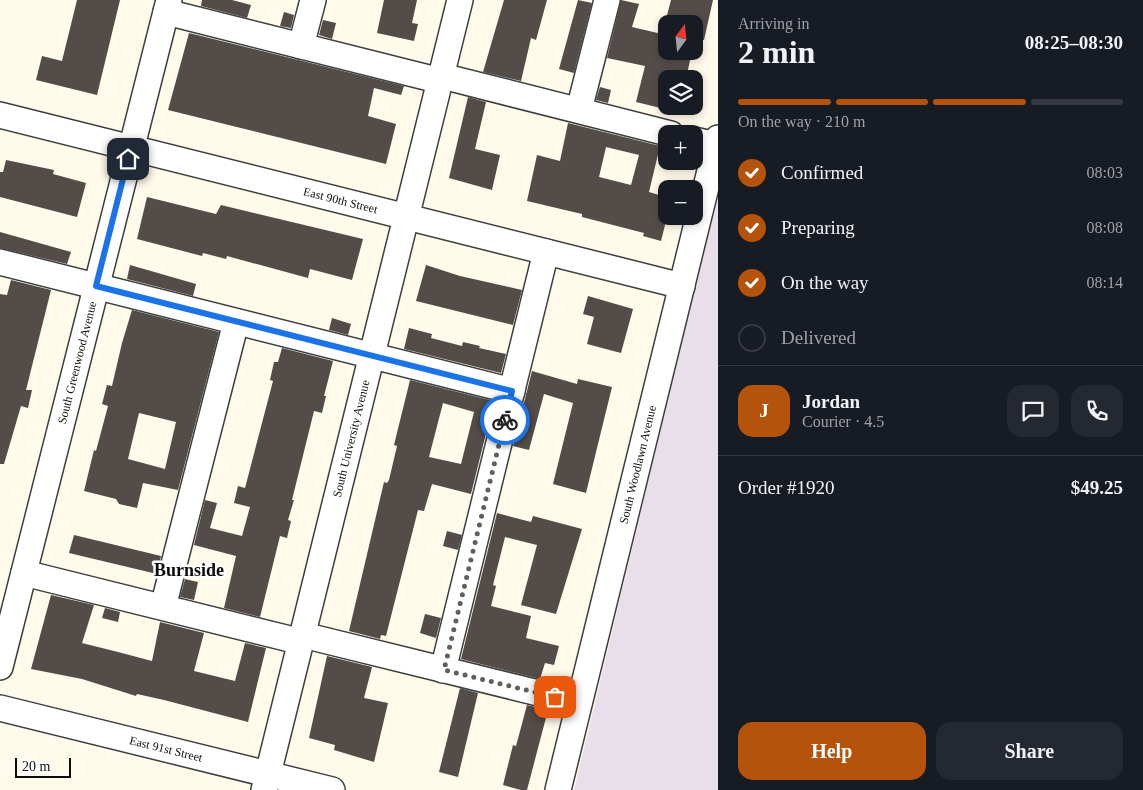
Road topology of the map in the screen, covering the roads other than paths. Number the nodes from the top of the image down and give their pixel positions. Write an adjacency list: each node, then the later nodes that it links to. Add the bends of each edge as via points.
1 (313, 0): 5 (street)
2 (460, 0): 6 (street, South University Avenue)
3 (607, 0): 7 (street)
4 (167, 6): 5 (street); 11 (street, South Greenwood Avenue)
5 (301, 46): 6 (street)
6 (441, 78): 7 (street); 12 (street, South University Avenue)
7 (579, 110): 9 (street)
8 (0, 115): 11 (street, East 90th Street)
9 (658, 131)
10 (709, 141): 16 (street, South Woodlawn Avenue)
11 (131, 147): 12 (street, East 90th Street); 15 (street, South Greenwood Avenue)
12 (408, 217): 13 (street, East 90th Street); 18 (street, South University Avenue)
13 (546, 252): 16 (street, East 90th Street); 19 (street)
14 (0, 262): 15 (street)
15 (96, 286): 17 (street); 20 (street, South Greenwood Avenue)
16 (682, 286): 25 (street, South Woodlawn Avenue)
17 (236, 322): 18 (street); 21 (street)
18 (373, 356): 19 (street); 22 (street, South University Avenue)
19 (512, 391): 24 (street)
20 (24, 573): 21 (street); 23 (street, South Greenwood Avenue)
21 (164, 607): 22 (street)
22 (302, 638): 24 (street); 27 (street, South University Avenue)
23 (0, 667)
24 (444, 670): 25 (street)
25 (579, 703): 29 (street, South Woodlawn Avenue)
26 (0, 708): 27 (street, East 91st Street)
27 (266, 782): 28 (street, East 91st Street)
28 (332, 790)
29 (558, 790)

